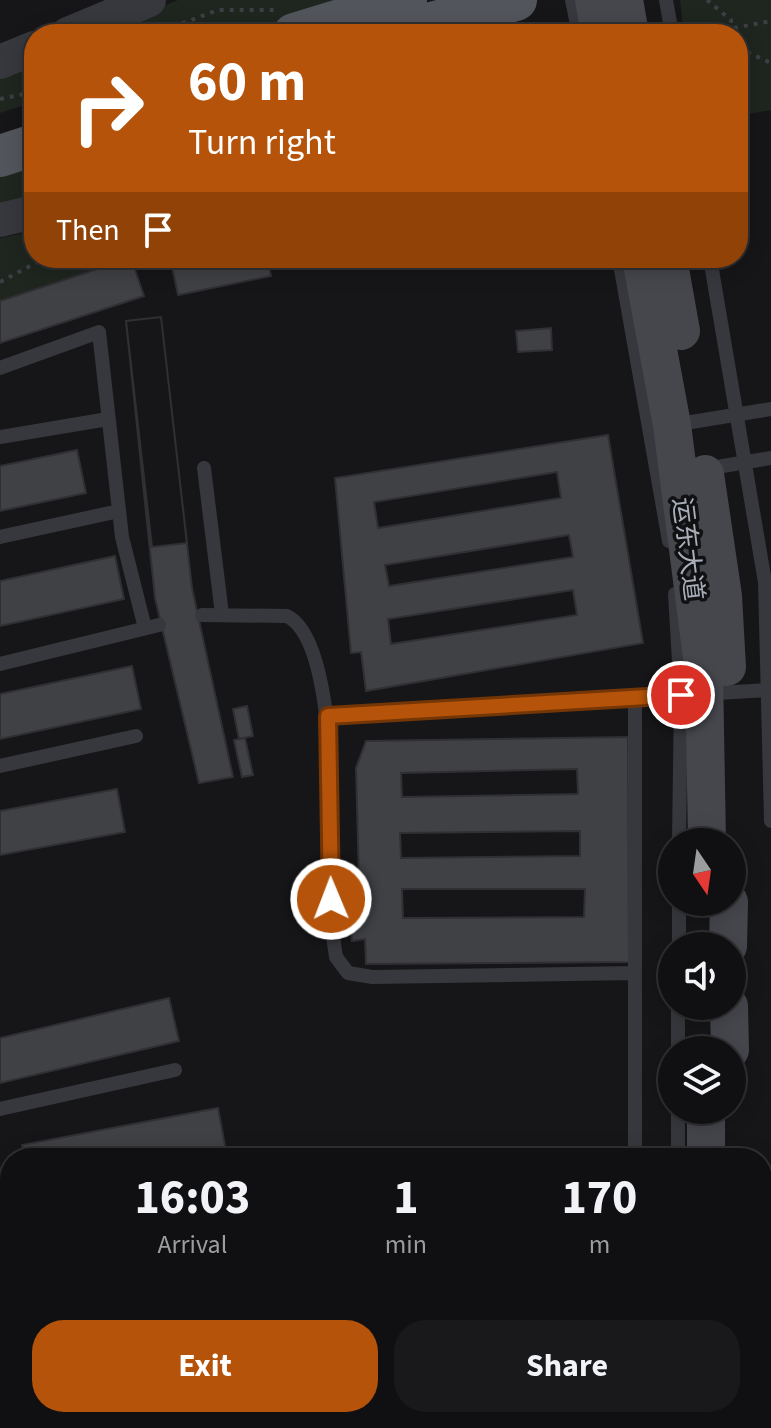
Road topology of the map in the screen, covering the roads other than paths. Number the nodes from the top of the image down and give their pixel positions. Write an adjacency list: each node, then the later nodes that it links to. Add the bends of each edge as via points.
1 (149, 0): 9 (street)
2 (406, 0): 8 (main road, bridge)
3 (516, 0): 10 (main road, bridge)
4 (572, 0): 11 (lane)
5 (594, 0): 12 (main road)
6 (624, 0): 13 (main road)
7 (666, 0): 14 (lane)
8 (287, 22)
9 (92, 24)
10 (428, 24)
11 (577, 24)
12 (598, 24)
13 (628, 24)
14 (670, 24)
15 (24, 52): 16 (street)
16 (0, 62)
17 (24, 121): 18 (main road)
18 (0, 129)
19 (24, 148): 20 (main road)
20 (0, 156)
21 (24, 214): 22 (street)
22 (0, 220)
23 (622, 268): 31 (lane)
24 (643, 268): 31 (main road, 运东大道)
25 (668, 268): 31 (main road, 运东大道)
26 (712, 268): 29 (lane)
27 (0, 368): 30 (lane, via 99,332)
28 (771, 409): 29 (lane)
29 (737, 414): 31 (lane); 34 (lane)
30 (108, 419): 32 (lane); 37 (lane)
31 (672, 425): 36 (main road, 运东大道)
32 (0, 437)
33 (771, 458): 34 (lane)
34 (745, 462): 36 (lane); 44 (lane, via 765,582)
35 (204, 468): 41 (lane)
36 (680, 473): 39 (lane); 45 (main road, 运东大道, via 723,596)
37 (119, 511): 38 (lane); 43 (lane, via 152,627)
38 (0, 537)
39 (671, 556)
40 (674, 584): 45 (lane)
41 (222, 614): 42 (lane); 47 (lane, via 275,613 297,621 312,646)
42 (202, 615)
43 (0, 664)
44 (769, 690): 45 (lane); 50 (lane)
45 (705, 694): 46 (lane); 51 (lane); 52 (main road, 运东大道); 53 (main road, 运东大道)
46 (635, 698): 47 (lane); 54 (lane)
47 (328, 716): 54 (lane, via 332,929 336,957 348,973)
48 (136, 736): 49 (lane)
49 (0, 766)
50 (771, 821)
51 (681, 828)
52 (707, 828)
53 (727, 828)
54 (635, 973): 60 (lane)
55 (175, 1070): 56 (lane)
56 (0, 1109)
57 (678, 1124): 61 (lane)
58 (706, 1124): 62 (main road)
59 (731, 1124): 63 (main road)
60 (635, 1148)
61 (678, 1148)
62 (706, 1148)
63 (732, 1148)

